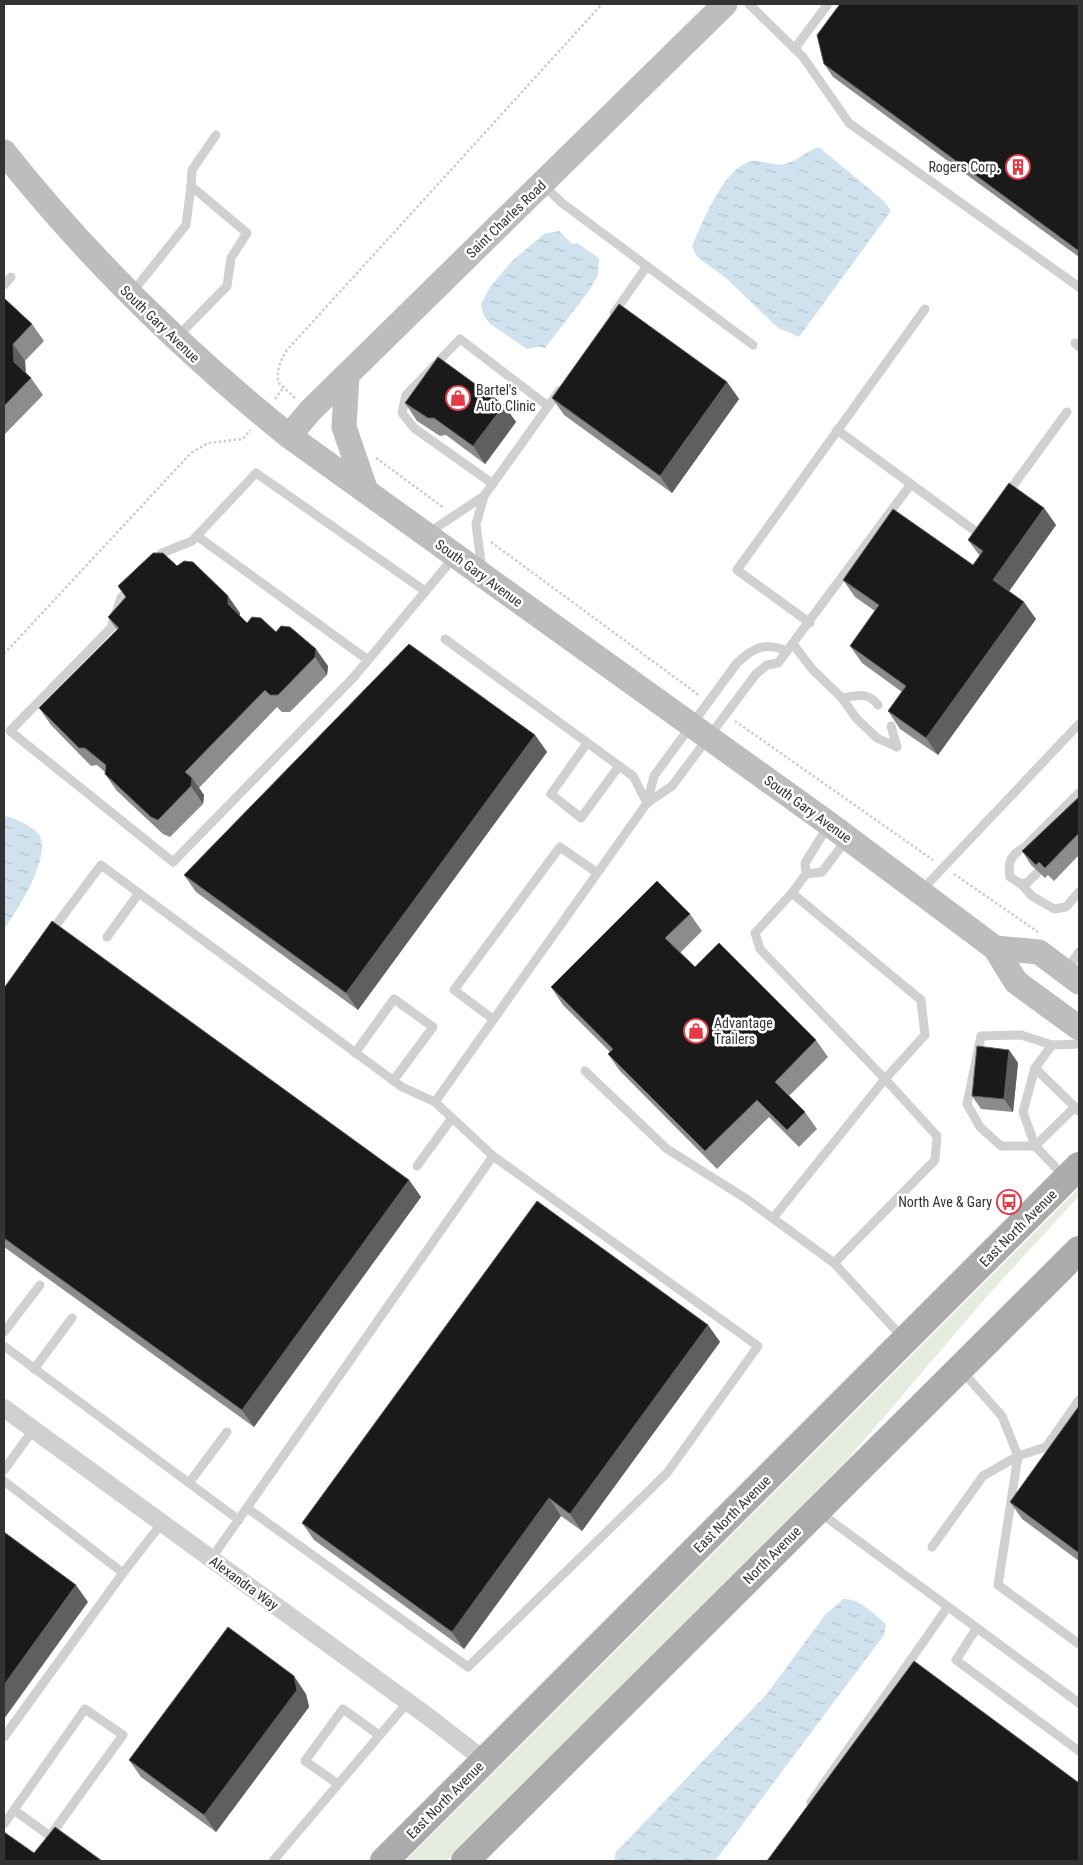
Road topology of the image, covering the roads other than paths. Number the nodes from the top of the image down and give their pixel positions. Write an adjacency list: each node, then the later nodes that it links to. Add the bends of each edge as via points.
1 (725, 4): 7 (main road, Saint Charles Road)
2 (749, 4): 4 (lane)
3 (828, 4): 4 (lane)
4 (795, 48): 12 (lane, via 849,123)
5 (216, 135): 8 (lane, via 192,170)
6 (4, 152): 13 (main road, South Gary Avenue, via 35,192)
7 (542, 184): 9 (lane, via 562,203); 18 (main road, Saint Charles Road)
8 (191, 186): 13 (lane, via 186,225); 16 (lane, via 247,233 231,258 228,286)
9 (647, 266): 15 (lane); 17 (lane)
10 (11, 277): 11 (lane)
11 (4, 285)
12 (1079, 287)
13 (130, 296): 16 (main road, South Gary Avenue)
14 (925, 309): 22 (lane)
15 (609, 320)
16 (175, 339): 23 (main road, South Gary Avenue)
17 (754, 345)
18 (347, 375): 23 (main road, Saint Charles Road); 26 (main road, via 344,427)
19 (565, 382): 20 (lane)
20 (548, 406): 24 (lane); 24 (lane, via 460,339 406,395 402,412 414,428)
21 (1066, 412): 28 (lane)
22 (837, 430): 25 (lane); 35 (lane, via 737,570)
23 (289, 436): 26 (main road, South Gary Avenue)
24 (492, 484): 27 (lane)
25 (911, 484): 29 (lane, via 978,533); 35 (lane)
26 (366, 491): 30 (main road, South Gary Avenue)
27 (484, 496): 30 (lane); 33 (lane, via 476,524)
28 (1000, 503)
29 (989, 518)
30 (426, 534): 32 (main road, South Gary Avenue)
31 (196, 536): 34 (lane, via 256,473); 38 (lane); 38 (lane, via 192,541 162,553 121,598 111,628 10,732 173,862)
32 (455, 555): 33 (main road, South Gary Avenue); 34 (lane)
33 (483, 575): 43 (main road, South Gary Avenue)
34 (425, 591): 38 (lane)
35 (810, 623): 37 (lane)
36 (445, 639): 44 (lane)
37 (790, 647): 39 (lane); 43 (lane, via 778,663 767,665 756,674); 43 (lane, via 762,646 750,650 737,663)
38 (368, 660)
39 (842, 698): 40 (lane, via 861,694 872,697); 42 (lane, via 856,718 877,738 897,747)
40 (878, 705)
41 (1079, 724): 53 (lane)
42 (891, 726)
43 (699, 732): 47 (lane, via 672,786); 47 (lane, via 654,776); 48 (main road, South Gary Avenue)
44 (587, 743): 45 (lane); 45 (lane, via 551,794 581,818)
45 (619, 766): 47 (lane, via 633,776)
46 (1079, 793): 52 (lane, via 1011,857 1010,877)
47 (647, 803): 49 (lane)
48 (839, 831): 51 (lane, via 805,863); 51 (lane, via 822,872); 53 (main road, South Gary Avenue)
49 (596, 872): 61 (lane); 61 (lane, via 560,847 454,990)
50 (1038, 872): 52 (lane)
51 (806, 874): 56 (lane)
52 (1021, 884): 54 (lane, via 1032,896 1054,909 1066,907)
53 (921, 892): 59 (main road, South Gary Avenue)
54 (1079, 892)
55 (139, 893): 57 (lane); 58 (lane, via 101,865); 65 (lane)
56 (792, 893): 68 (lane, via 755,933 760,950); 68 (lane, via 921,1000 925,1035)
57 (107, 937)
58 (44, 943)
59 (995, 948): 60 (main road, via 1040,952); 62 (main road, South Gary Avenue, via 1016,982)
60 (1075, 968)
61 (493, 1019): 70 (lane)
62 (1079, 1028)
63 (1079, 1044): 64 (lane)
64 (1052, 1045): 66 (lane); 73 (lane, via 1021,1035 981,1036 967,1104 980,1128 1001,1146)
65 (355, 1053): 69 (lane); 69 (lane, via 394,999 433,1027)
66 (1035, 1068): 71 (lane); 73 (lane, via 1023,1112)
67 (585, 1071): 77 (lane, via 667,1149)
68 (885, 1079): 77 (lane); 79 (lane, via 937,1136 935,1160)
69 (393, 1081): 70 (lane)
70 (435, 1102): 72 (lane)
71 (1077, 1109): 73 (lane)
72 (452, 1118): 74 (lane); 75 (lane)
73 (1035, 1146): 76 (lane)
74 (492, 1156): 95 (lane); 95 (lane, via 758,1346 667,1473 468,1667)
75 (417, 1166)
76 (1073, 1172): 83 (main road, East North Avenue)
77 (773, 1218): 79 (lane)
78 (1079, 1250): 86 (main road, North Avenue)
79 (834, 1263): 83 (lane)
80 (40, 1285): 82 (lane)
81 (72, 1318): 85 (lane)
82 (4, 1332)
83 (906, 1341): 110 (main road, East North Avenue)
84 (4, 1346): 85 (lane)
85 (34, 1369): 94 (lane)
86 (961, 1369): 91 (lane, via 1002,1416); 96 (main road, North Avenue)
87 (1079, 1400): 91 (lane, via 1046,1447)
88 (4, 1408): 89 (street, Alexandra Way)
89 (33, 1430): 92 (lane); 98 (street, Alexandra Way)
90 (227, 1432): 94 (lane)
91 (1018, 1456): 99 (lane, via 983,1476); 104 (lane, via 998,1585)
92 (4, 1470)
93 (4, 1481): 101 (lane)
94 (189, 1483): 97 (lane)
95 (247, 1508): 97 (lane)
96 (816, 1511): 102 (lane); 115 (main road, North Avenue)
97 (239, 1520): 100 (lane)
98 (162, 1523): 100 (street, Alexandra Way); 101 (lane)
99 (932, 1547)
100 (211, 1559): 105 (street, Alexandra Way)
101 (123, 1573): 108 (lane)
102 (948, 1608): 103 (lane); 113 (lane)
103 (976, 1629): 106 (lane); 109 (lane, via 956,1660)
104 (1079, 1644)
105 (408, 1702): 107 (lane); 110 (street, Alexandra Way)
106 (1079, 1703)
107 (379, 1735): 111 (lane); 111 (lane, via 343,1709 306,1761)
108 (4, 1737)
109 (1079, 1751)
110 (484, 1760): 117 (main road, East North Avenue)
111 (338, 1784): 116 (lane)
112 (14, 1810): 112 (lane, via 85,1709 123,1735 50,1836); 114 (lane)
113 (803, 1812)
114 (4, 1824)
115 (469, 1860)
116 (273, 1861)
117 (384, 1861)

